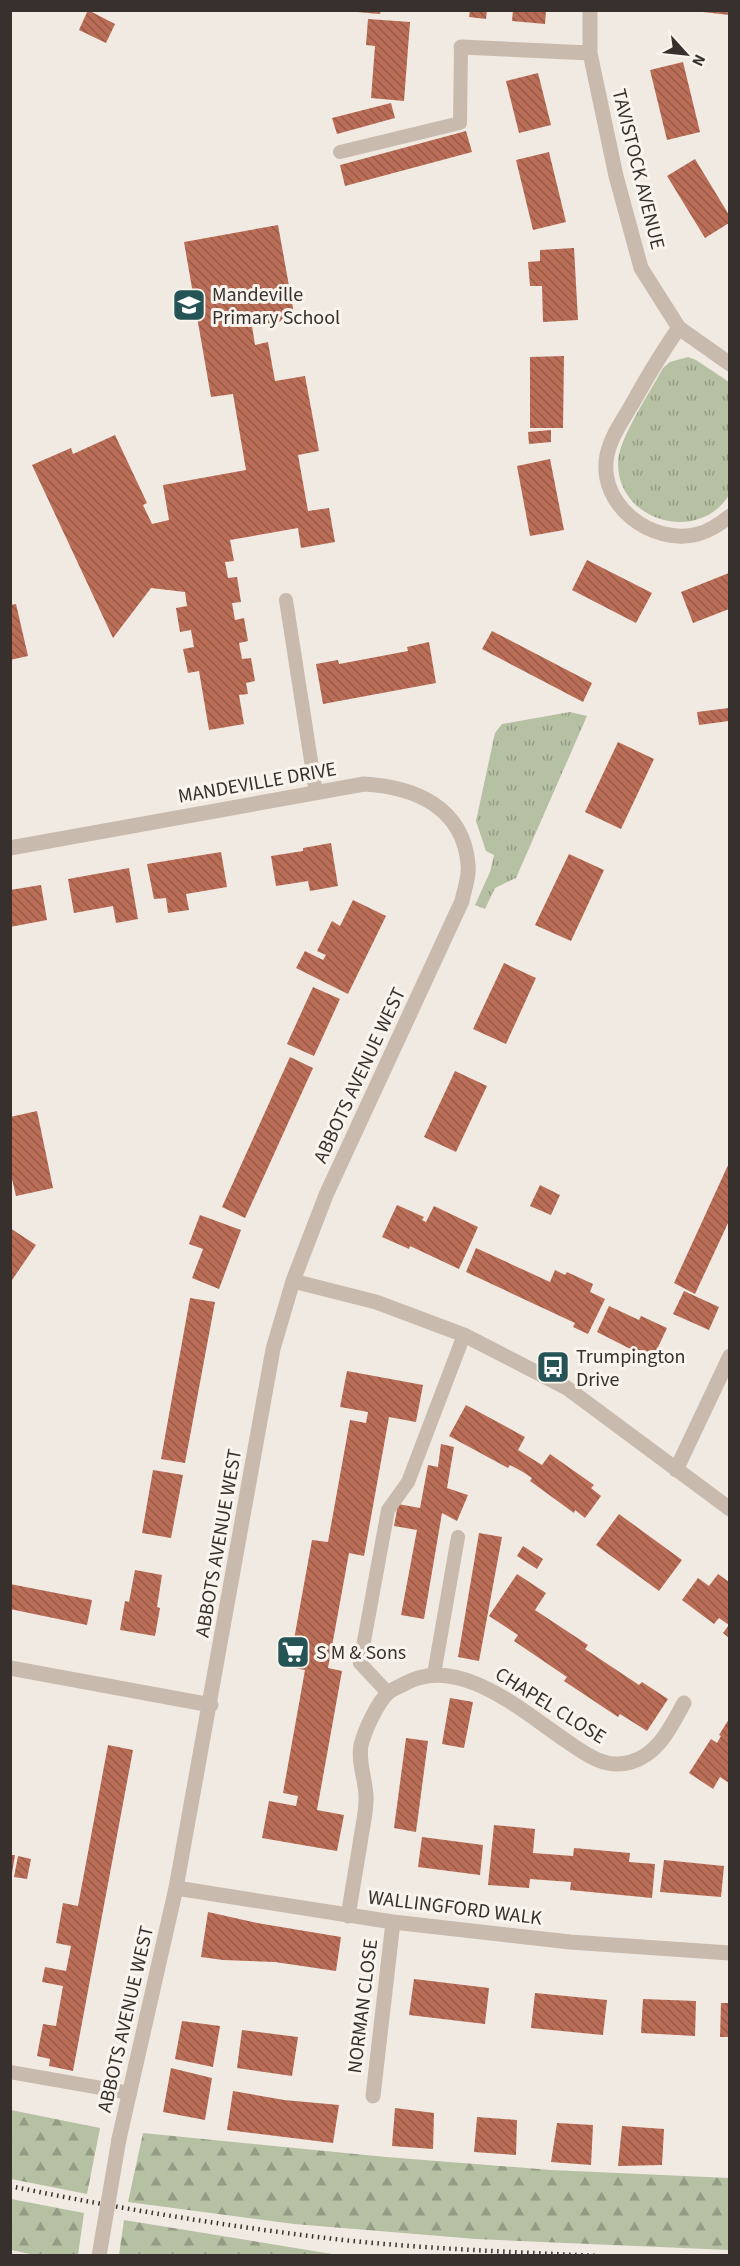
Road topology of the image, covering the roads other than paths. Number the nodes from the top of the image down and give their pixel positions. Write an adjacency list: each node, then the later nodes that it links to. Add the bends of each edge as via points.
1 (590, 10): 3 (street, TAVISTOCK AVENUE)
2 (461, 47): 3 (street); 4 (lane, via 460,123)
3 (590, 52): 5 (street, TAVISTOCK AVENUE, via 616,176 641,268)
4 (340, 152)
5 (679, 328): 6 (street, TAVISTOCK AVENUE); 7 (street, via 615,432 606,473 613,496 627,513 659,534 697,534)
6 (729, 364)
7 (729, 516)
8 (286, 600): 9 (lane)
9 (316, 793): 10 (street, MANDEVILLE DRIVE); 11 (street, MANDEVILLE DRIVE, via 364,784 390,785 417,794 458,826)
10 (10, 848)
11 (469, 866): 12 (street, ABBOTS AVENUE WEST, via 462,901 326,1195)
12 (293, 1281): 13 (street, via 376,1302); 22 (street, ABBOTS AVENUE WEST, via 273,1349)
13 (464, 1335): 15 (street, via 567,1388); 20 (lane, via 408,1482 388,1510 360,1663)
14 (729, 1356): 15 (street)
15 (676, 1470): 16 (street)
16 (729, 1509)
17 (458, 1537): 19 (lane)
18 (10, 1668): 22 (street)
19 (434, 1674): 20 (street, CHAPEL CLOSE, via 409,1681); 21 (street, CHAPEL CLOSE, via 460,1677 490,1690 593,1759 615,1765 650,1753)
20 (388, 1693): 24 (street, CHAPEL CLOSE, via 371,1719 361,1746 366,1794)
21 (684, 1703)
22 (211, 1705): 23 (street, ABBOTS AVENUE WEST)
23 (176, 1888): 24 (street, WALLINGFORD WALK); 28 (street, ABBOTS AVENUE WEST)
24 (348, 1916): 25 (street, WALLINGFORD WALK)
25 (393, 1922): 26 (street, WALLINGFORD WALK, via 570,1942); 29 (street, NORMAN CLOSE)
26 (729, 1953)
27 (10, 2072): 28 (lane)
28 (130, 2093): 30 (street, ABBOTS AVENUE WEST, bridge)
29 (373, 2096)
30 (99, 2256)

